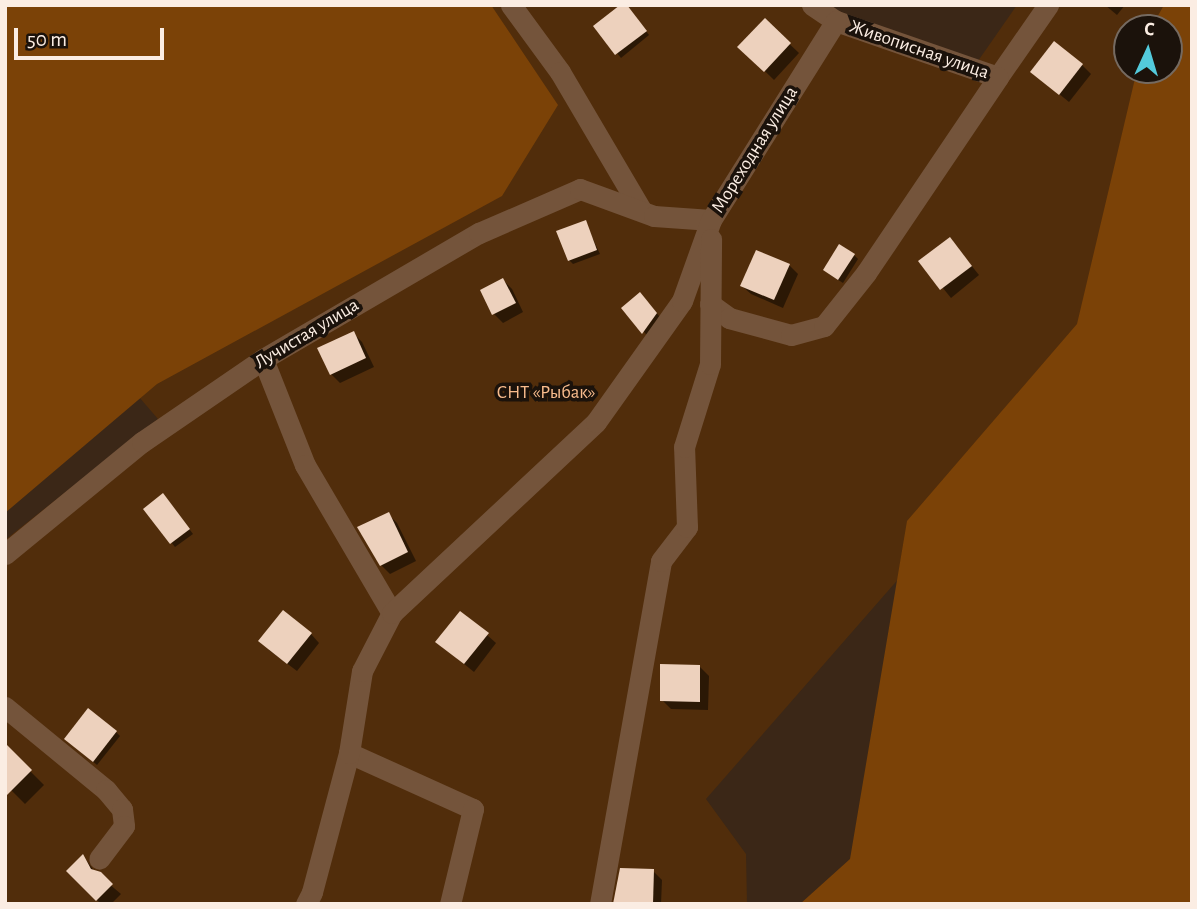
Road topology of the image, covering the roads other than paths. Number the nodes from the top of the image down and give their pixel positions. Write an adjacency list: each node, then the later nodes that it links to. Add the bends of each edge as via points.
1 (511, 5): 6 (lane, via 560,72)
2 (812, 5): 4 (lane, Живописная улица)
3 (1048, 5): 5 (lane, Живописная улица)
4 (836, 21): 5 (lane, Живописная улица); 7 (lane, Мореходная улица)
5 (998, 77): 8 (lane, via 824,326 791,335 729,318)
6 (642, 211): 7 (lane, Мореходная улица); 9 (lane, Лучистая улица, via 580,189 479,233)
7 (711, 220): 8 (lane); 11 (lane, via 682,301 596,422)
8 (710, 304): 17 (lane, via 710,364 684,447 687,527 661,561)
9 (263, 359): 10 (lane, Лучистая улица, via 142,442); 11 (lane, via 306,465)
10 (5, 554)
11 (392, 613): 13 (lane, via 362,671)
12 (5, 707): 14 (lane, via 106,790 122,810 124,826)
13 (349, 752): 15 (lane); 16 (lane, via 473,809)
14 (99, 859)
15 (306, 904)
16 (450, 904)
17 (600, 904)

